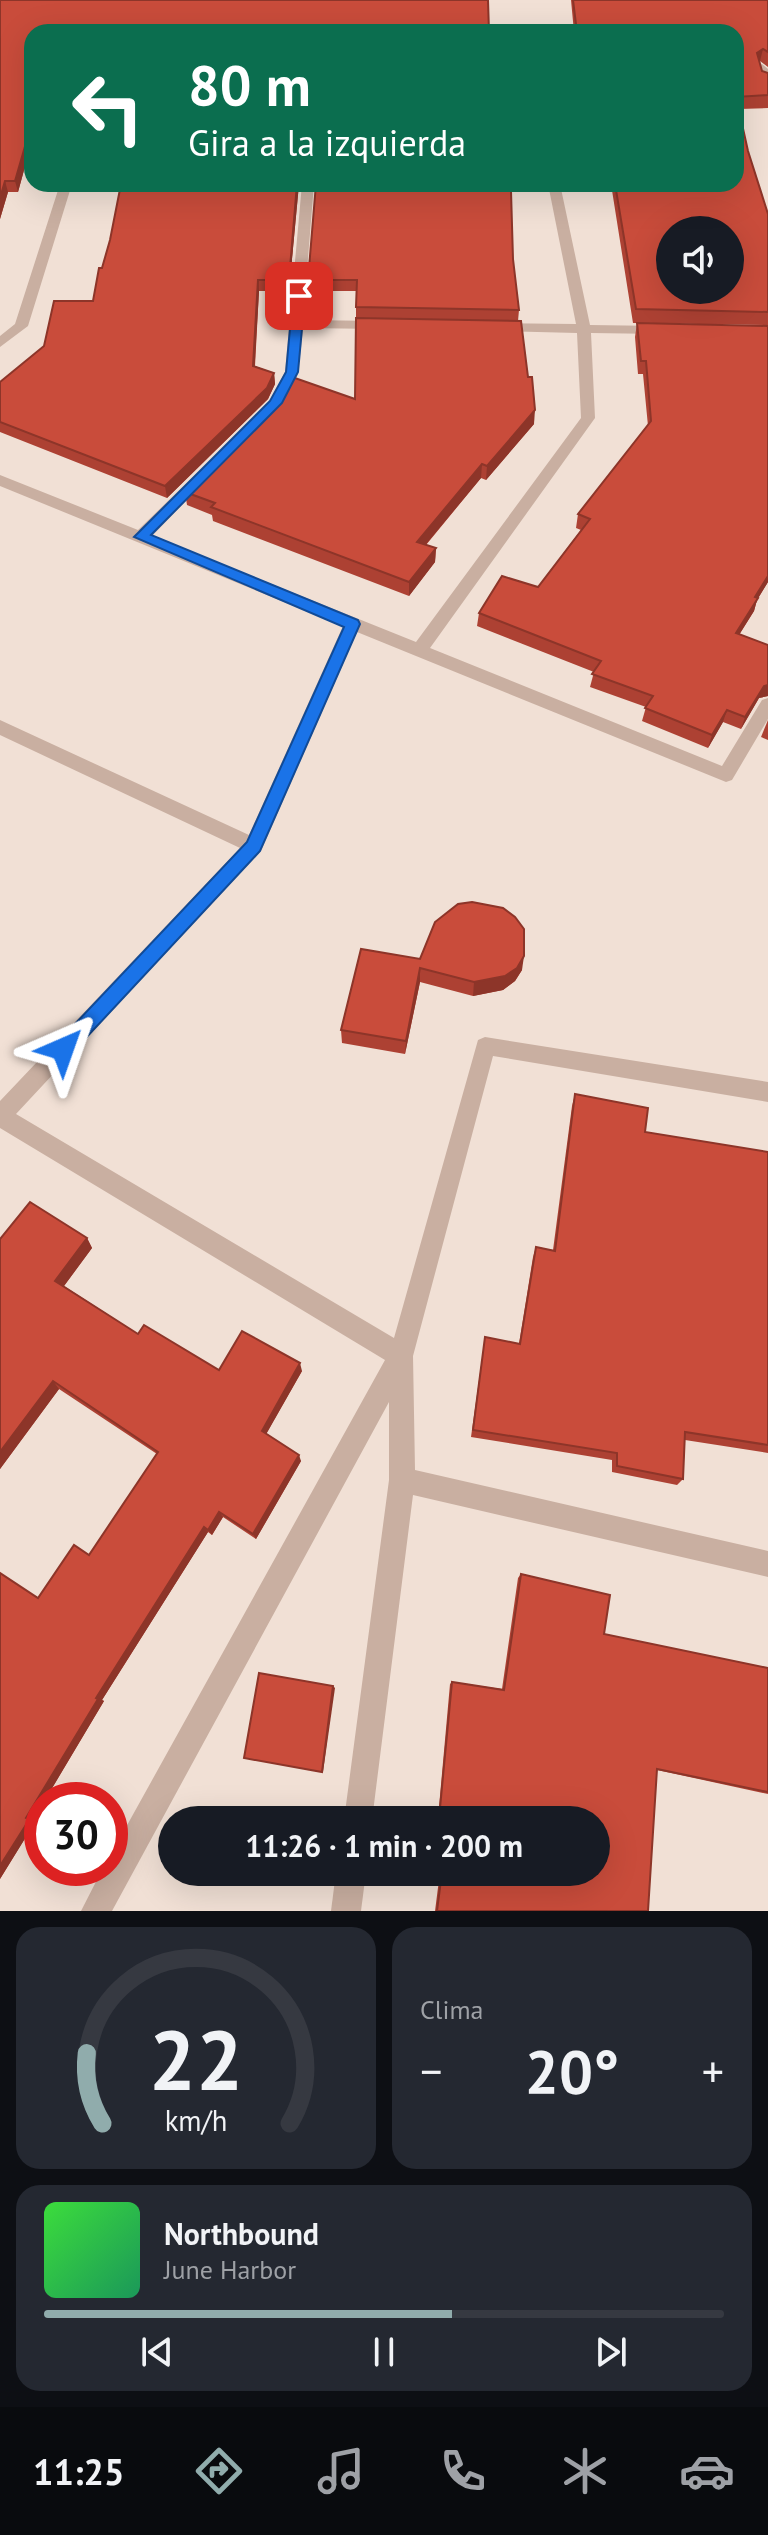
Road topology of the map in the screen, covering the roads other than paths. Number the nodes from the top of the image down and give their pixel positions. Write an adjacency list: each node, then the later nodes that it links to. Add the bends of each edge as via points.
1 (762, 67): 2 (street)
2 (768, 83)
3 (63, 192): 11 (street, via 21,326)
4 (307, 192): 6 (street)
5 (556, 192): 9 (street)
6 (297, 324): 7 (street); 12 (street, via 292,372 276,403)
7 (392, 325)
8 (488, 327): 9 (street)
9 (584, 329): 10 (street); 17 (street, via 588,418)
10 (676, 331)
11 (0, 343)
12 (253, 425)
13 (208, 470): 15 (street)
14 (0, 480): 15 (street)
15 (141, 537): 16 (street)
16 (352, 624): 17 (street); 20 (street)
17 (419, 651): 18 (street, via 726,775)
18 (768, 704)
19 (0, 727): 20 (street)
20 (254, 846): 22 (street, via 0,1116)
21 (768, 1092): 22 (street, via 485,1046)
22 (401, 1356): 23 (street); 27 (street)
23 (402, 1480): 24 (street); 25 (street)
24 (768, 1564)
25 (360, 1806)
26 (349, 1886): 28 (street)
27 (96, 1911)
28 (346, 1911)

